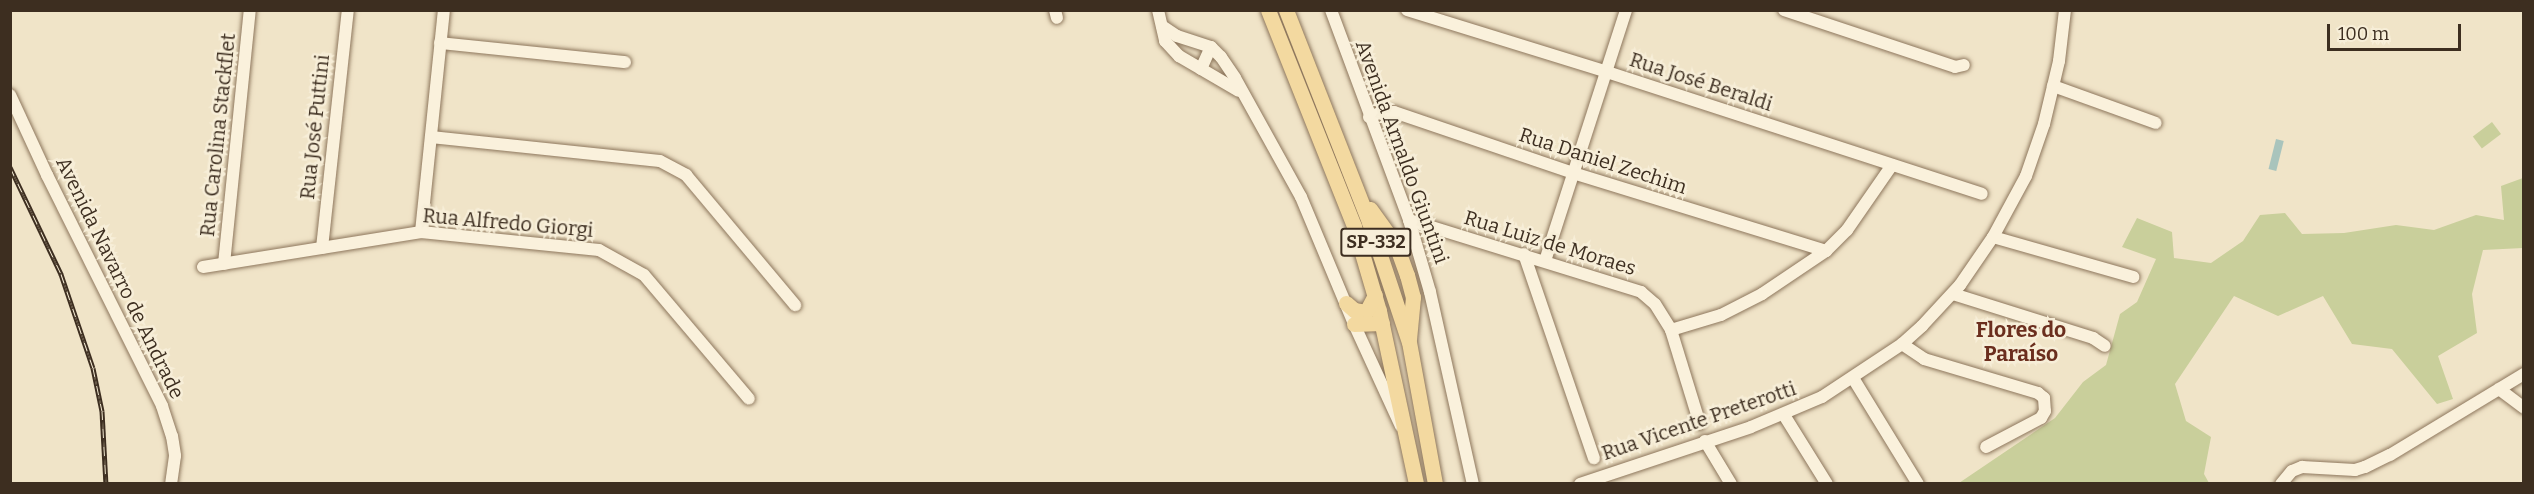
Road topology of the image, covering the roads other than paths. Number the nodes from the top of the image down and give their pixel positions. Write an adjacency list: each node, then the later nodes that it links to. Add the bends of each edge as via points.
1 (250, 10): 36 (street, Rua Carolina Stackflet)
2 (348, 10): 32 (street, Rua José Puttini)
3 (444, 10): 13 (street)
4 (1158, 10): 12 (street)
5 (1268, 10): 42 (main road, SP-332, via 1340,186)
6 (1286, 10): 27 (main road, SP-332)
7 (1331, 10): 22 (street, Avenida Arnaldo Giuntini)
8 (1407, 10): 18 (street, Rua José Beraldi)
9 (1626, 10): 18 (street)
10 (2065, 10): 19 (street, Rua Vicente Preterotti)
11 (1788, 11): 16 (street, via 1955,67)
12 (1162, 26): 14 (street, via 1177,36); 17 (street, via 1165,41 1179,56)
13 (440, 43): 15 (street); 24 (street)
14 (1211, 47): 17 (street); 20 (street)
15 (625, 62)
16 (1964, 66)
17 (1201, 69): 20 (street)
18 (1607, 72): 25 (street, Rua José Beraldi); 26 (street)
19 (2053, 86): 23 (street); 31 (street, Rua Vicente Preterotti, via 2025,177)
20 (1240, 91): 44 (street, via 1301,197)
21 (10, 95): 66 (street, Avenida Navarro de Andrade, via 162,406 175,456)
22 (1369, 117): 26 (street, Rua Daniel Zechim, via 1394,112); 29 (street, Avenida Arnaldo Giuntini)
23 (2156, 123)
24 (431, 137): 30 (street); 45 (street, via 660,161 686,175)
25 (1892, 165): 28 (street, Rua José Beraldi); 33 (street, via 1847,230)
26 (1573, 173): 33 (street, Rua Daniel Zechim); 35 (street)
27 (1359, 194): 38 (main road); 51 (main road, SP-332)
28 (1982, 194)
29 (1409, 220): 34 (street, Rua Luiz de Moraes); 38 (street, Avenida Arnaldo Giuntini)
30 (421, 232): 32 (street, Rua Alfredo Giorgi); 57 (street, Rua Alfredo Giorgi, via 599,250 644,275)
31 (1993, 237): 39 (street); 41 (street, Rua Vicente Preterotti)
32 (321, 248): 36 (street, Rua Alfredo Giorgi)
33 (1826, 251): 48 (street, via 1762,294 1721,315)
34 (1524, 255): 35 (street, Rua Luiz de Moraes); 65 (street)
35 (1545, 261): 48 (street, Rua Luiz de Moraes, via 1641,292 1655,304)
36 (224, 264): 37 (street, Rua Alfredo Giorgi)
37 (203, 267)
38 (1415, 272): 40 (street, Avenida Arnaldo Giuntini); 43 (main road)
39 (2133, 277)
40 (1430, 292): 43 (street); 69 (street, Avenida Arnaldo Giuntini)
41 (1953, 294): 49 (street, Rua Vicente Preterotti); 50 (street, via 2093,338)
42 (1375, 295): 44 (main road, via 1366,312 1354,310); 46 (main road, SP-332)
43 (1413, 297): 51 (main road)
44 (1346, 303): 47 (street)
45 (795, 306)
46 (1382, 323): 47 (main road); 52 (main road, SP-332)
47 (1354, 324): 62 (street)
48 (1671, 330): 61 (street, Rua Luiz de Moraes)
49 (1902, 344): 54 (street, Rua Vicente Preterotti); 64 (street, via 1924,359 2044,398 2041,418)
50 (2105, 346)
51 (1410, 348): 52 (main road, via 1395,356); 58 (main road, SP-332)
52 (1388, 351): 56 (main road, SP-332)
53 (2523, 374): 55 (street)
54 (1853, 378): 60 (street, Rua Vicente Preterotti); 73 (street)
55 (2499, 389): 59 (street); 74 (street, via 2365,467 2302,467)
56 (1395, 390): 58 (main road, via 1415,394); 62 (main road, SP-332)
57 (749, 399)
58 (1422, 408): 68 (main road, SP-332)
59 (2523, 408)
60 (1784, 415): 63 (street, Rua Vicente Preterotti); 72 (street)
61 (1700, 424)
62 (1406, 434): 67 (main road, SP-332)
63 (1705, 441): 70 (street, Rua Vicente Preterotti); 71 (street)
64 (1986, 447)
65 (1594, 458)
66 (171, 483)
67 (1416, 483)
68 (1435, 483)
69 (1473, 483)
70 (1580, 483)
71 (1731, 483)
72 (1827, 483)
73 (1918, 483)
74 (2281, 483)

